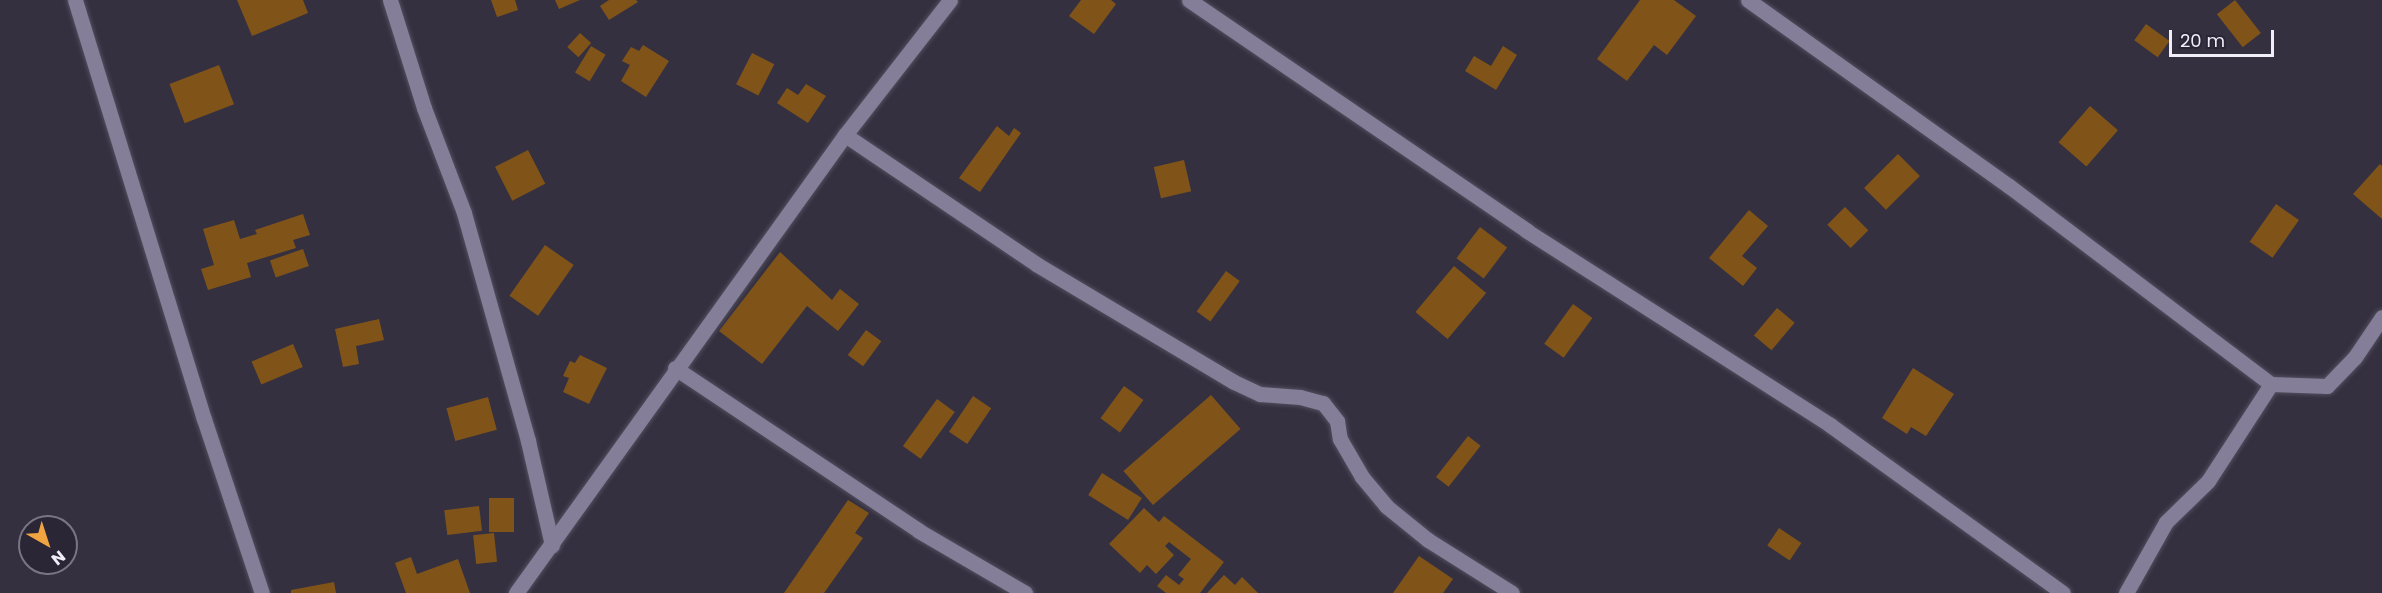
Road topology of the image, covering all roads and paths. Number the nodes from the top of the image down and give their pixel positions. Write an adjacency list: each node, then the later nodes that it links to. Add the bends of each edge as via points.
1 (75, 0): 12 (street)
2 (390, 0): 10 (street, via 424,108 465,213 528,441)
3 (950, 0): 6 (street)
4 (1189, 0): 15 (street, via 1508,218 1830,425)
5 (1748, 0): 9 (street, via 2009,186)
6 (845, 135): 8 (street); 14 (street, via 1036,264 1234,382 1260,394 1323,403 1337,422 1340,439 1362,477 1386,506 1428,540)
7 (2382, 317): 9 (street, via 2355,357 2327,386)
8 (675, 368): 10 (street); 13 (street, via 919,531)
9 (2271, 384): 16 (street, via 2208,481 2166,522)
10 (552, 545): 11 (street)
11 (522, 590)
12 (262, 593)
13 (1025, 593)
14 (1512, 593)
15 (2063, 593)
16 (2126, 593)

